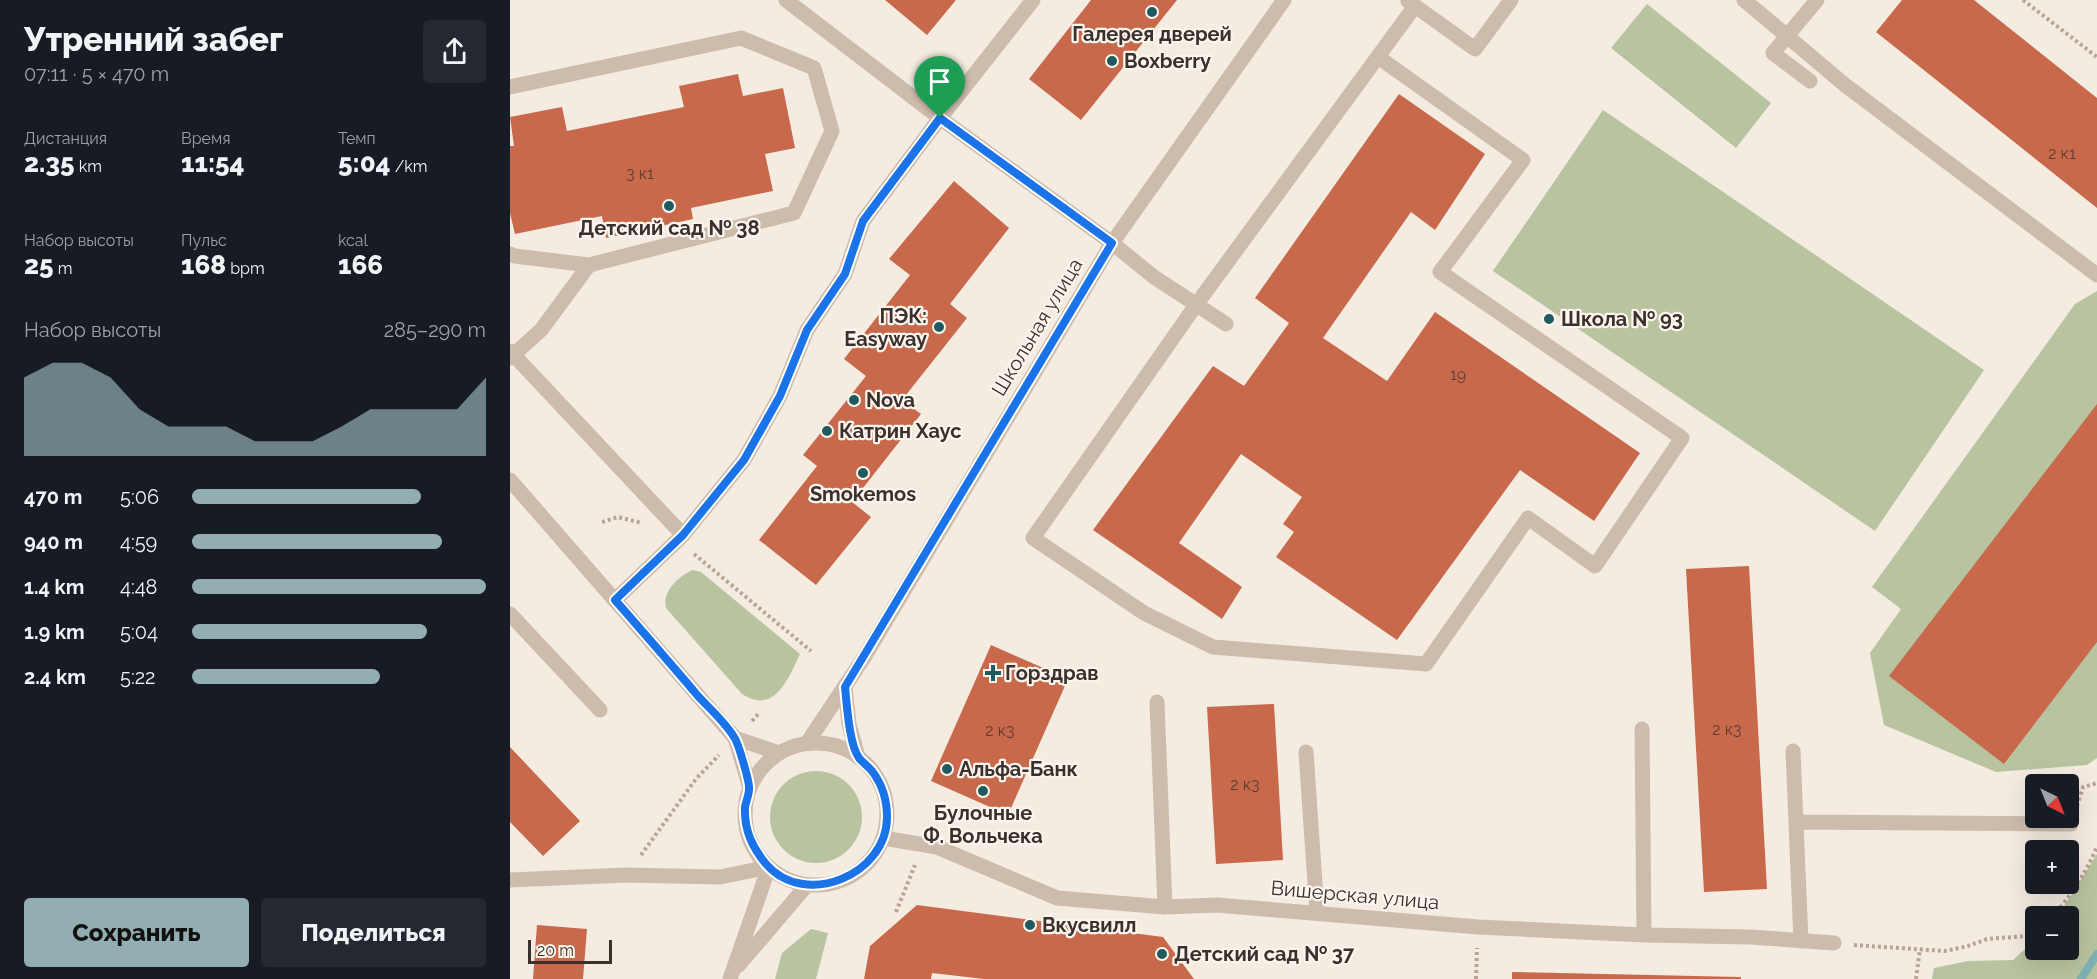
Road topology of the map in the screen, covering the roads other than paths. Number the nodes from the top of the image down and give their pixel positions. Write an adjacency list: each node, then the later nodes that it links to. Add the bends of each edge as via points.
1 (786, 0): 12 (street)
2 (1033, 0): 12 (street)
3 (1284, 0): 13 (street, Школьная улица)
4 (1511, 0): 7 (street, via 1475,49)
5 (1744, 0): 8 (street)
6 (1817, 0): 8 (street)
7 (1411, 3): 9 (street)
8 (1787, 36): 10 (street, via 1773,53); 16 (street, via 1845,85)
9 (1378, 57): 17 (street); 17 (street, via 1523,160 1440,273 1682,438 1595,566 1528,518 1426,664 1213,647 1144,613 1033,538)
10 (1810, 81)
11 (510, 87): 15 (street, via 741,38 814,68 832,131 794,213)
12 (940, 118): 13 (street); 21 (street, via 863,221 845,274 807,330 780,396 744,460)
13 (1112, 243): 17 (street); 24 (street, Школьная улица)
14 (510, 254): 15 (street)
15 (589, 265): 19 (street, via 541,330)
16 (2097, 275)
17 (1196, 305): 18 (street)
18 (1226, 324)
19 (511, 354): 21 (street)
20 (510, 480): 22 (street)
21 (683, 535): 22 (street)
22 (615, 600): 28 (street)
23 (510, 614): 26 (street)
24 (845, 687): 29 (street, Школьная улица); 33 (street)
25 (1157, 702): 41 (street)
26 (600, 710)
27 (1642, 729): 43 (street)
28 (735, 738): 32 (street); 34 (street)
29 (807, 743): 32 (street); 33 (street, via 843,748)
30 (1793, 751): 35 (street)
31 (1306, 752): 42 (street)
32 (780, 753): 34 (street, via 762,768)
33 (858, 757): 37 (street, via 876,777 886,802)
34 (750, 788): 38 (street, via 745,804 748,836)
35 (1796, 822): 36 (street); 44 (street)
36 (2025, 824)
37 (883, 838): 40 (street, via 865,865 848,878); 41 (street, Вишерская улица, via 937,847 1057,898)
38 (769, 867): 39 (street, via 720,877 626,875); 40 (street, via 787,879); 46 (street)
39 (510, 880)
40 (807, 885): 46 (street)
41 (1165, 907): 42 (street, Вишерская улица, via 1217,905)
42 (1317, 913): 43 (street, Вишерская улица, via 1478,927)
43 (1644, 935): 44 (street, Вишерская улица)
44 (1801, 941): 45 (street, Вишерская улица)
45 (1834, 943)
46 (731, 976)

